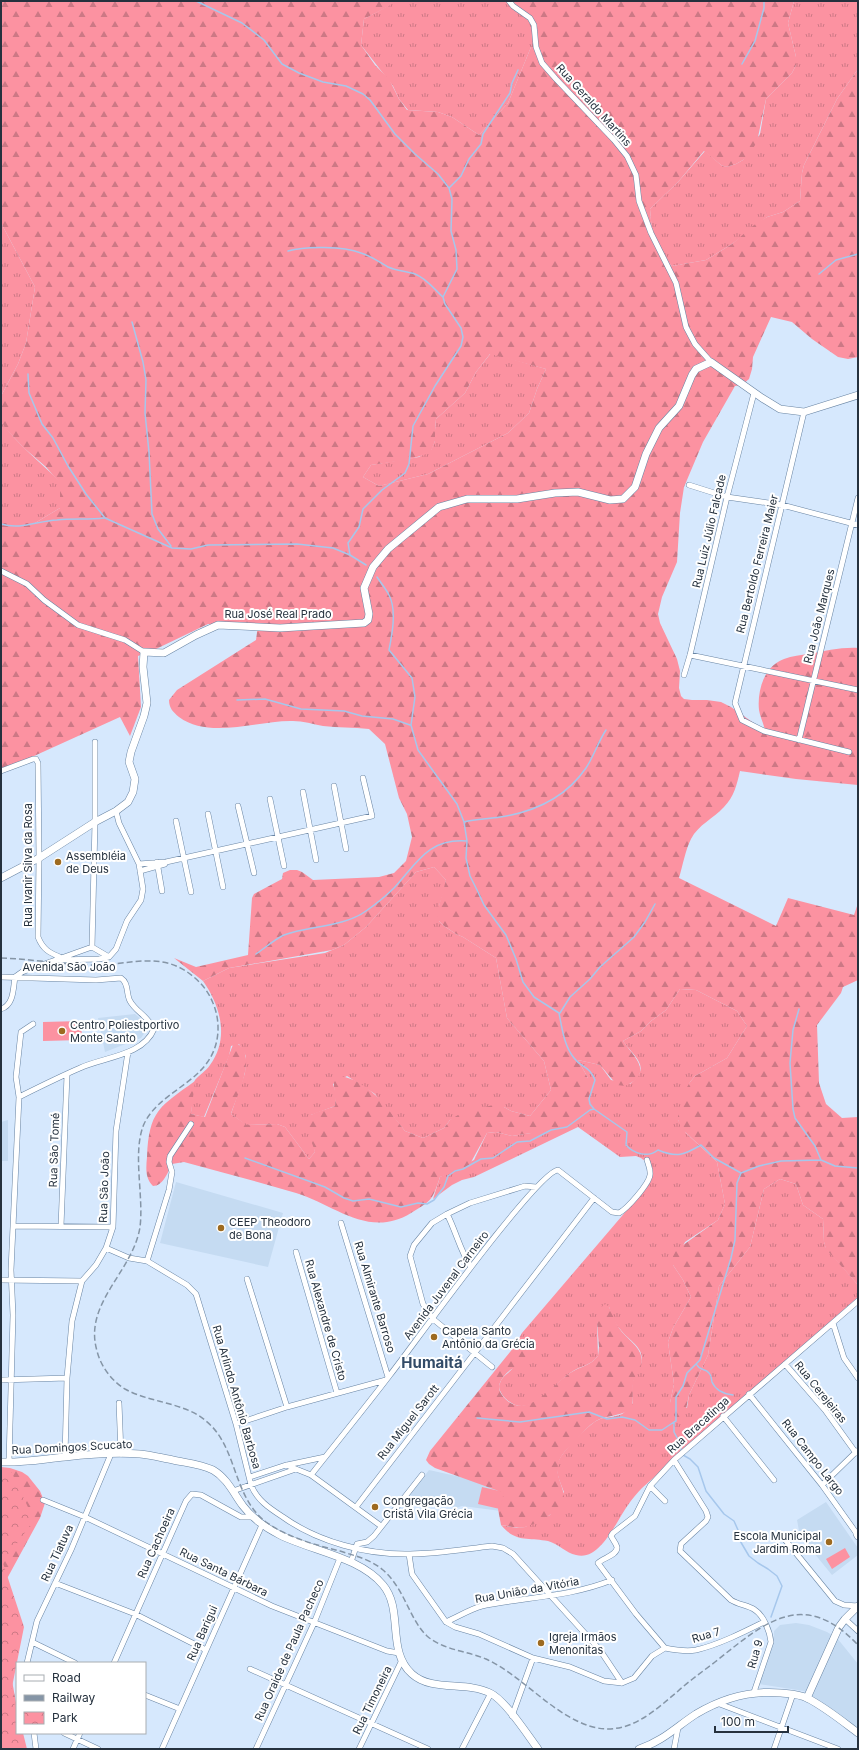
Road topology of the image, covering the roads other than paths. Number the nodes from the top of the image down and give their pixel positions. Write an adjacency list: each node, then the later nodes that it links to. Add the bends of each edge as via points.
1 (509, 1): 2 (street, Rua Geraldo Martins, via 530,18 534,25 536,47 542,63 627,156 636,175 639,201 651,233 676,283 686,327 695,344)
2 (711, 362): 3 (street); 12 (street, Rua José Real Prado, via 696,369 692,375 679,406 660,428 646,454 635,487 623,499 610,500 578,492 517,499 467,499 439,507 388,549 372,567 364,588 369,614 368,620 364,623 280,628 218,625 164,652)
3 (754, 393): 5 (street, via 780,409); 7 (street, Rua Luiz Júlio Falcade)
4 (858, 395): 5 (street)
5 (804, 412): 9 (street, Rua Bertoldo Ferreira Maier)
6 (689, 485): 7 (street)
7 (727, 497): 9 (street); 13 (street, Rua Luiz Júlio Falcade)
8 (858, 498): 10 (street, Rua João Marques)
9 (782, 505): 10 (street); 14 (street, Rua Bertoldo Ferreira Maier)
10 (855, 524): 16 (street, Rua João Marques)
11 (1, 571): 12 (street, via 27,584 78,625 125,640)
12 (144, 652): 27 (street, via 146,703 129,762 135,779 133,792 128,802)
13 (690, 655): 14 (street); 15 (street, Rua Luiz Júlio Falcade)
14 (743, 666): 16 (street); 18 (street, Rua Bertoldo Ferreira Maier, via 735,703 742,720 764,732)
15 (684, 675)
16 (813, 680): 17 (street); 18 (street, Rua João Marques)
17 (858, 690)
18 (799, 740): 20 (street)
19 (94, 742): 30 (street)
20 (849, 752)
21 (1, 770): 37 (street, Rua Ivanir Silva da Rosa, via 36,759 38,763)
22 (363, 778): 31 (street, via 372,816)
23 (334, 786): 31 (street)
24 (302, 792): 32 (street)
25 (270, 799): 33 (street)
26 (238, 806): 34 (street)
27 (116, 811): 30 (street); 40 (street, via 119,823)
28 (208, 814): 36 (street)
29 (176, 821): 38 (street)
30 (95, 822): 37 (street); 49 (street)
31 (341, 822): 32 (street); 35 (street)
32 (311, 829): 33 (street); 39 (street)
33 (278, 836): 34 (street); 42 (street)
34 (246, 843): 36 (street); 44 (street)
35 (346, 849)
36 (215, 850): 38 (street); 46 (street)
37 (39, 858): 45 (street); 51 (street, Rua Ivanir Silva da Rosa, via 38,937 41,946)
38 (184, 858): 41 (street); 48 (street)
39 (316, 860)
40 (139, 864): 41 (street); 43 (street)
41 (158, 864): 43 (street); 47 (street)
42 (284, 866)
43 (140, 871): 50 (street, via 144,889 141,900 127,921 116,949)
44 (254, 873)
45 (1, 878)
46 (223, 887)
47 (162, 891)
48 (191, 892)
49 (92, 947): 50 (street); 51 (street)
50 (109, 956): 52 (street, via 99,959)
51 (62, 958): 52 (street)
52 (56, 960): 54 (street)
53 (1, 977): 54 (street, Avenida São João)
54 (15, 977): 55 (street, via 10,1003); 57 (street, Avenida São João, via 96,980 121,978 126,981 131,1004 145,1015 154,1029 151,1035)
55 (1, 1009)
56 (33, 1024): 59 (street, via 21,1032 16,1077)
57 (128, 1052): 58 (street); 68 (street, Rua São João, via 116,1131)
58 (67, 1075): 59 (street); 67 (street, Rua São Tomé)
59 (19, 1097): 66 (street)
60 (191, 1124): 71 (street, via 170,1156 170,1190)
61 (647, 1160): 63 (street, via 649,1181 624,1210 619,1213 612,1212)
62 (536, 1187): 63 (street, Avenida Juvenal Carneiro, via 552,1172 558,1170); 64 (street, via 525,1186); 72 (street, Avenida Juvenal Carneiro)
63 (594, 1198): 80 (street, Rua Miguel Sarott)
64 (447, 1214): 72 (street); 78 (street, via 432,1223 414,1245 410,1256 423,1304)
65 (341, 1223): 85 (street, Rua Almirante Barroso)
66 (12, 1226): 67 (street); 75 (street)
67 (61, 1226): 68 (street)
68 (113, 1227): 69 (street, Rua São João)
69 (106, 1248): 71 (street, Rua Arlindo Antônio Barbosa, via 129,1258); 76 (street, Rua São João)
70 (296, 1252): 88 (street, Rua Alexandre de Cristo)
71 (147, 1261): 93 (street, Rua Arlindo Antônio Barbosa, via 188,1285 196,1294)
72 (471, 1266): 78 (street, Avenida Juvenal Carneiro)
73 (247, 1279): 91 (street)
74 (1, 1280): 75 (street)
75 (11, 1280): 76 (street); 87 (street)
76 (82, 1281): 83 (street, Rua São João, via 72,1321)
77 (858, 1301): 79 (street, Rua Bracatinga)
78 (433, 1319): 80 (street); 85 (street, Avenida Juvenal Carneiro)
79 (833, 1322): 81 (street, Rua Bracatinga); 84 (street, via 844,1358)
80 (474, 1354): 82 (street); 113 (street, Rua Miguel Sarott)
81 (785, 1364): 89 (street, Rua Bracatinga); 94 (street, Rua Cerejeiras)
82 (492, 1367)
83 (67, 1378): 87 (street); 97 (street, Rua São João)
84 (858, 1378)
85 (387, 1379): 88 (street); 98 (street, Avenida Juvenal Carneiro)
86 (1, 1380): 87 (street)
87 (11, 1381): 100 (street)
88 (337, 1393): 91 (street)
89 (749, 1394): 92 (street, Rua Bracatinga); 108 (street, Rua Campo Largo)
90 (119, 1403): 96 (street)
91 (287, 1407): 93 (street)
92 (723, 1416): 99 (street, Rua Bracatinga); 106 (street)
93 (236, 1424): 105 (street, Rua Arlindo Antônio Barbosa)
94 (857, 1452): 108 (street)
95 (111, 1454): 96 (street, Rua Domingos Scucato); 97 (street, Rua Domingos Scucato); 114 (street, Rua Tiatuva)
96 (121, 1454): 110 (street, Rua Domingos Scucato, via 140,1454 203,1466 215,1472)
97 (65, 1457): 100 (street, Rua Domingos Scucato)
98 (326, 1457): 101 (street); 103 (street, Avenida Juvenal Carneiro)
99 (674, 1460): 109 (street, Rua Bracatinga); 133 (street, via 708,1517 681,1544 680,1551 731,1600 754,1610)
100 (5, 1462)
101 (286, 1465): 102 (street); 105 (street)
102 (296, 1469): 103 (street); 107 (street)
103 (311, 1475): 113 (street)
104 (422, 1475): 117 (street)
105 (250, 1477): 107 (street, Rua Arlindo Antônio Barbosa)
106 (774, 1480)
107 (252, 1485): 110 (street); 120 (street, Rua Arlindo Antônio Barbosa, via 255,1494 267,1506 291,1522 319,1536)
108 (822, 1485): 118 (street, Rua Campo Largo)
109 (650, 1486): 112 (street); 125 (street, Rua Bracatinga, via 635,1516 611,1536 617,1546 615,1553 598,1563)
110 (233, 1491): 115 (street, Rua Domingos Scucato)
111 (43, 1500): 114 (street, Rua Santa Bárbara)
112 (665, 1502)
113 (356, 1507): 117 (street)
114 (85, 1517): 121 (street, Rua Santa Bárbara); 126 (street, Rua Tiatuva)
115 (253, 1517): 116 (street, Rua Domingos Scucato); 121 (street, Rua Cachoeira, via 241,1517 201,1495 192,1494 186,1501)
116 (262, 1525): 123 (street, Rua Domingos Scucato, via 296,1543); 127 (street, Rua Barigui)
117 (381, 1526): 120 (street, via 369,1541 358,1543)
118 (858, 1534)
119 (782, 1536): 129 (street, via 835,1601)
120 (355, 1547): 122 (street, Rua Arlindo Antônio Barbosa, via 370,1551); 124 (street)
121 (162, 1554): 127 (street, Rua Santa Bárbara); 130 (street, Rua Cachoeira)
122 (408, 1554): 128 (street, Rua Arlindo Antônio Barbosa, via 492,1546 503,1548 513,1554); 132 (street, via 412,1574)
123 (340, 1558): 124 (street, Rua Domingos Scucato); 134 (street, Rua Oraide de Paula Pacheco)
124 (351, 1562): 139 (street, Rua Domingos Scucato, via 384,1585 391,1598)
125 (612, 1580): 128 (street, Rua União da Vitória); 137 (street)
126 (55, 1583): 130 (street); 136 (street, Rua Tiatuva, via 37,1621)
127 (233, 1587): 134 (street, Rua Santa Bárbara); 138 (street, Rua Barigui)
128 (552, 1597): 132 (street, Rua União da Vitória, via 481,1606); 145 (street, Rua Arlindo Antônio Barbosa, via 600,1650)
129 (858, 1606): 131 (street)
130 (136, 1614): 138 (street); 143 (street, Rua Cachoeira)
131 (845, 1618): 135 (street); 151 (street)
132 (446, 1622): 140 (street)
133 (764, 1622): 137 (street, Rua 7, via 743,1633 697,1650); 147 (street, Rua 9, via 770,1642)
134 (314, 1623): 139 (street, Rua Santa Bárbara); 146 (street, Rua Oraide de Paula Pacheco)
135 (858, 1631)
136 (32, 1642): 141 (street, Rua Tiatuva); 142 (street)
137 (665, 1648): 145 (street, via 652,1656 634,1678)
138 (206, 1650): 153 (street, Rua Barigui)
139 (401, 1656): 148 (street, via 411,1673 421,1680 476,1687); 155 (street, Rua Timoneira)
140 (533, 1658): 145 (street, via 570,1667 604,1681); 154 (street)
141 (27, 1662)
142 (73, 1662)
143 (114, 1662)
144 (250, 1668): 146 (street)
145 (622, 1683)
146 (284, 1685): 155 (street); 167 (street, Rua Oraide de Paula Pacheco)
147 (754, 1692): 149 (street); 152 (street)
148 (491, 1693): 154 (street); 170 (street)
149 (793, 1694): 151 (street); 157 (street)
150 (146, 1695): 153 (street)
151 (807, 1698): 158 (street)
152 (716, 1703): 156 (street); 157 (street)
153 (180, 1709): 166 (street, Rua Barigui)
154 (512, 1716): 171 (street)
155 (371, 1724): 168 (street, Rua Timoneira); 169 (street)
156 (678, 1728): 172 (street); 173 (street)
157 (781, 1728): 174 (street); 175 (street)
158 (858, 1733)
159 (34, 1734): 163 (street)
160 (66, 1734): 162 (street)
161 (80, 1734): 162 (street)
162 (77, 1740): 164 (street); 165 (street)
163 (36, 1749)
164 (73, 1749)
165 (98, 1749)
166 (162, 1749)
167 (256, 1749)
168 (360, 1749)
169 (428, 1749)
170 (462, 1749)
171 (538, 1749)
172 (639, 1749)
173 (674, 1749)
174 (774, 1749)
175 (838, 1749)

